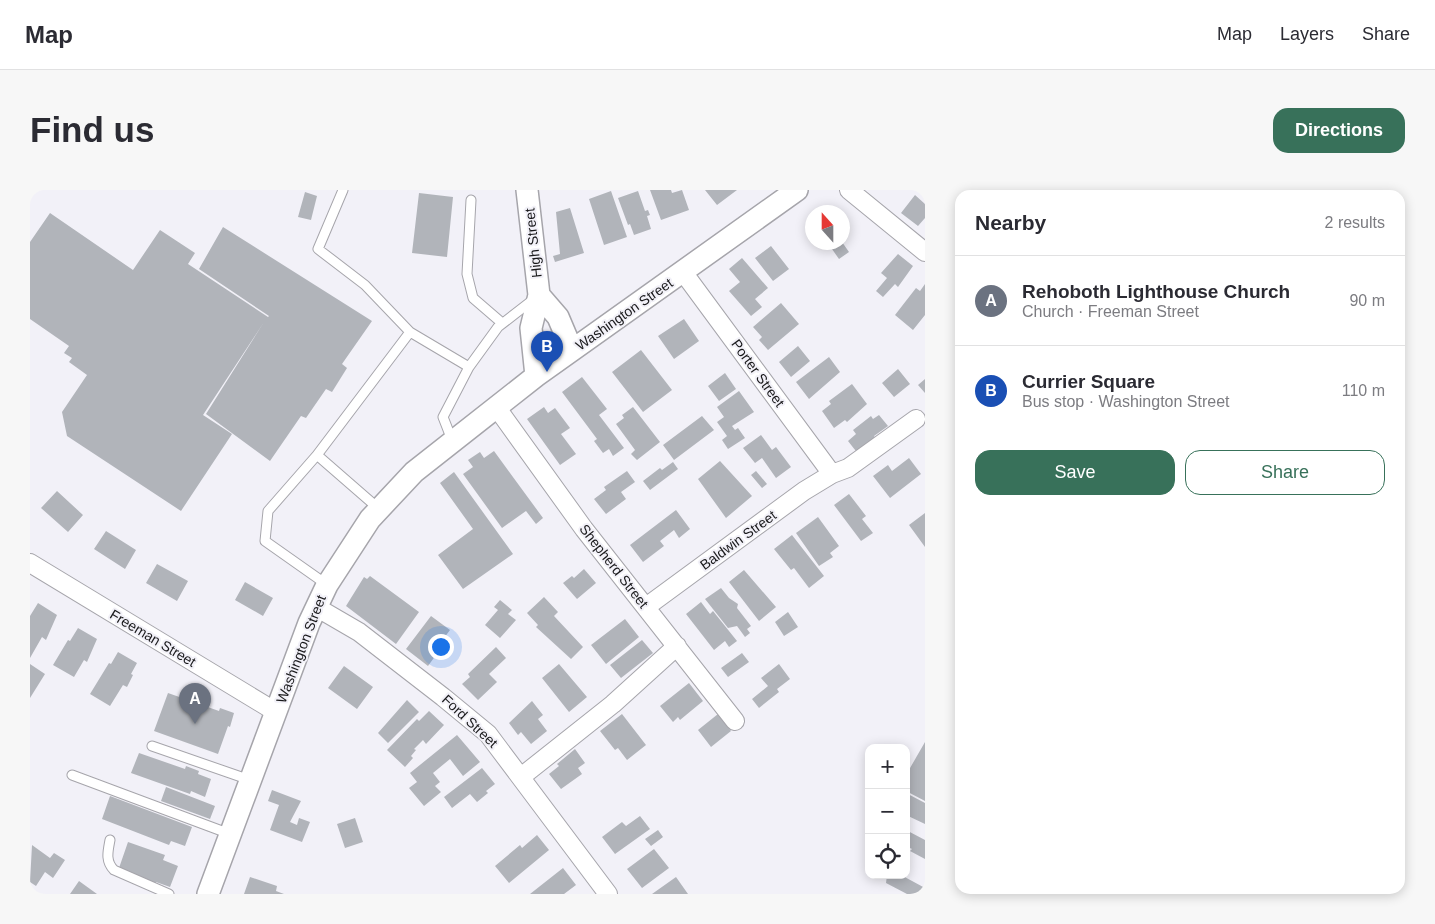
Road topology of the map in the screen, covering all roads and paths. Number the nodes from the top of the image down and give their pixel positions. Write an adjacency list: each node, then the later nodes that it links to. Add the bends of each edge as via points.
1 (343, 190): 10 (lane, via 318,250 365,285)
2 (528, 190): 8 (street, High Street)
3 (849, 190): 6 (street)
4 (795, 191): 7 (street, Washington Street)
5 (471, 200): 9 (lane, via 467,274 473,298)
6 (925, 252)
7 (683, 272): 11 (street, Washington Street); 18 (street, Porter Street)
8 (538, 295): 9 (lane); 11 (street, High Street, via 558,318); 13 (street, High Street, via 531,328)
9 (502, 323): 12 (lane)
10 (410, 332): 12 (lane); 17 (lane)
11 (572, 350): 13 (street, Washington Street)
12 (469, 367): 16 (lane, via 443,417)
13 (536, 376): 14 (street, Washington Street)
14 (497, 408): 16 (street, Washington Street); 23 (street, Shepherd Street, via 584,529)
15 (916, 419): 18 (street, Baldwin Street, via 848,468)
16 (452, 440): 19 (street, Washington Street, via 412,474)
17 (317, 456): 19 (lane); 21 (lane, via 268,511 265,541)
18 (832, 474): 23 (street, Baldwin Street, via 804,491)
19 (379, 509): 21 (street, Washington Street)
20 (31, 567): 25 (street, Freeman Street)
21 (326, 585): 22 (street, Washington Street)
22 (316, 607): 25 (street, Washington Street); 29 (street, Ford Street, via 359,632 467,716 488,734)
23 (646, 608): 24 (street, Shepherd Street)
24 (677, 646): 26 (street, Shepherd Street); 29 (street, via 612,704)
25 (276, 712): 30 (street, Washington Street)
26 (735, 721)
27 (152, 746): 30 (lane)
28 (72, 775): 31 (lane)
29 (521, 776): 35 (street, Ford Street)
30 (250, 780): 31 (street, Washington Street)
31 (230, 834): 34 (street, Washington Street)
32 (110, 840): 33 (lane, via 107,855 114,870)
33 (169, 894)
34 (208, 894)
35 (608, 894)

